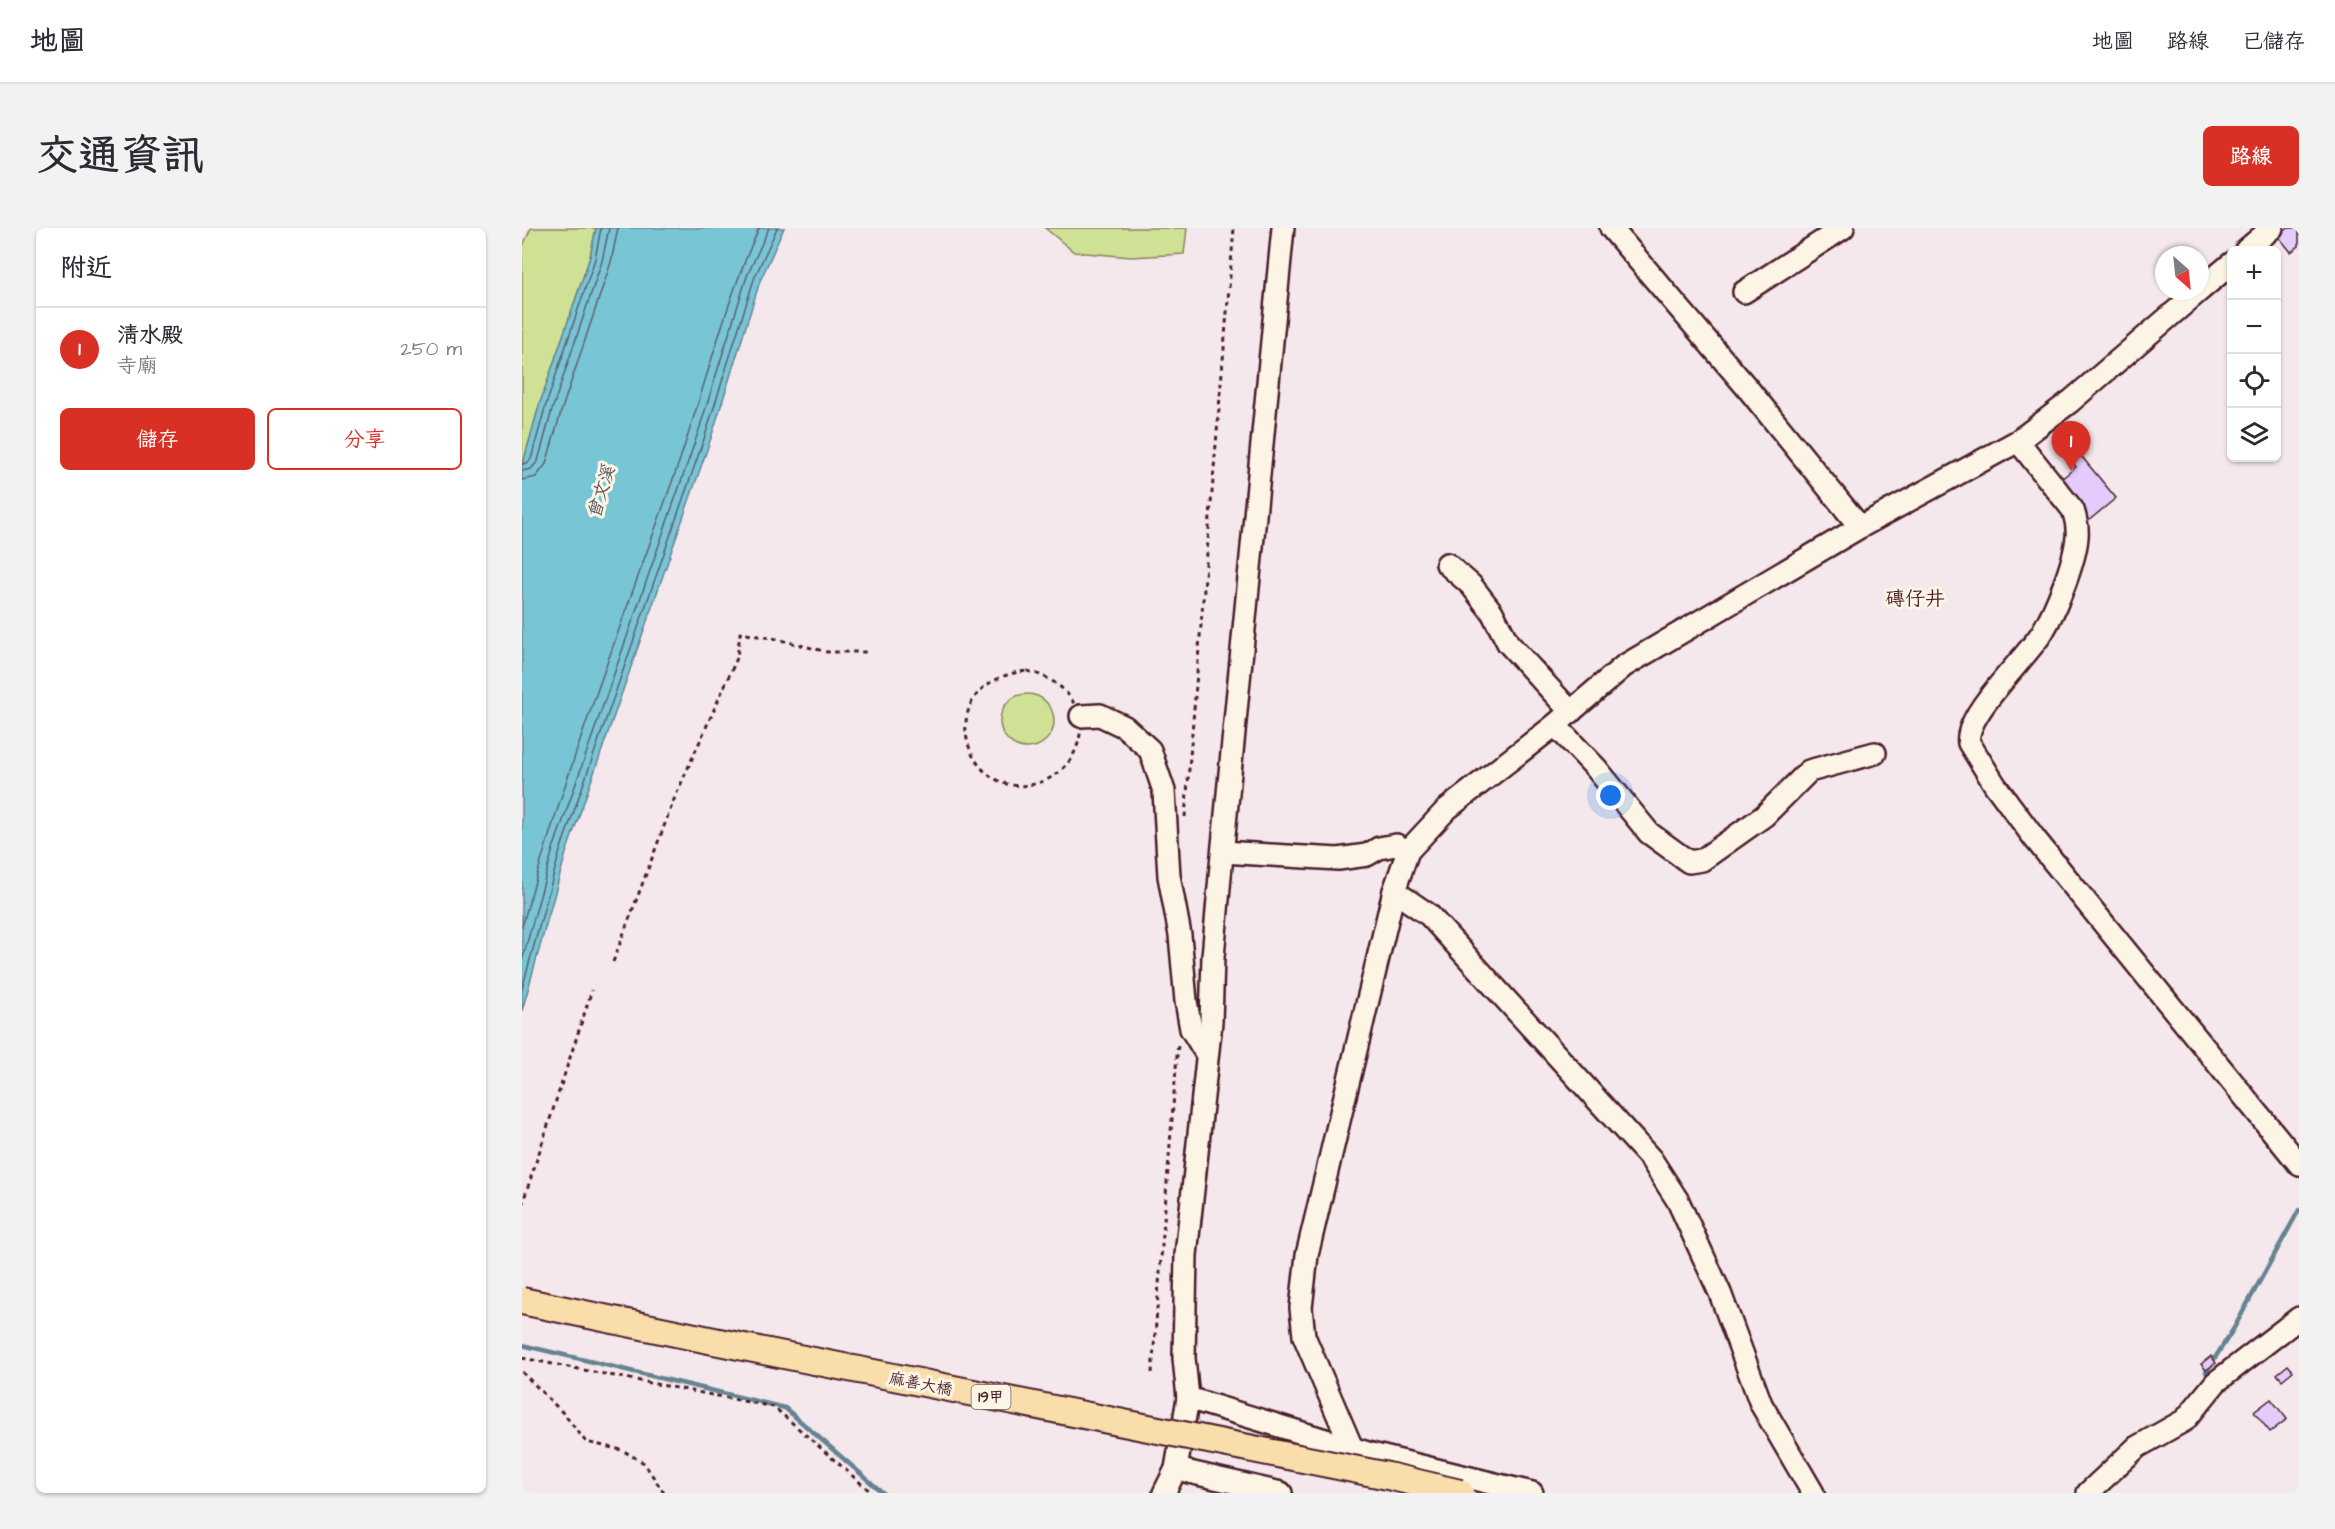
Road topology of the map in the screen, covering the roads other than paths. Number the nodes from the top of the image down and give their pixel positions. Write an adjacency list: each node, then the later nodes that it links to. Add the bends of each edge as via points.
1 (1283, 228): 17 (street)
2 (1611, 228): 11 (street)
3 (1843, 228): 8 (street)
4 (2272, 228): 5 (street)
5 (2251, 246)
6 (2227, 267): 7 (street)
7 (2209, 283)
8 (1744, 292)
9 (2189, 300): 10 (street)
10 (2018, 441): 11 (street); 20 (street, via 2073,510 2077,539 2063,587 2043,631 1976,716 1968,731 1969,743 2035,839)
11 (1860, 527): 14 (street, via 1624,666)
12 (1447, 564): 14 (street, via 1471,585 1492,612 1508,643)
13 (1081, 716): 19 (street, via 1100,715 1125,727 1150,750 1164,791 1169,876 1191,1029)
14 (1563, 718): 15 (street, via 1596,768 1649,833 1689,862 1702,860 1764,816 1809,771); 16 (street, via 1447,809)
15 (1875, 753)
16 (1408, 851): 17 (street, via 1396,845 1338,859); 18 (street)
17 (1223, 852): 19 (street)
18 (1394, 891): 25 (street, via 1307,1255 1301,1308 1304,1336); 32 (street, via 1429,915 1651,1159 1677,1201 1720,1293 1761,1404)
19 (1207, 1055): 24 (street, via 1186,1255 1184,1358)
20 (2299, 1164)
21 (522, 1300): 30 (main road, 麻善大橋 / 19甲, bridge)
22 (522, 1317): 29 (main road, 麻善大橋 / 19甲)
23 (2299, 1318): 33 (street, via 2216,1382 2185,1420 2142,1442)
24 (1188, 1398): 25 (street); 26 (street)
25 (1352, 1448): 31 (street)
26 (1176, 1469): 27 (street); 28 (street)
27 (1164, 1493)
28 (1281, 1493)
29 (1385, 1493)
30 (1460, 1493)
31 (1532, 1493)
32 (1813, 1493)
33 (2088, 1493)

